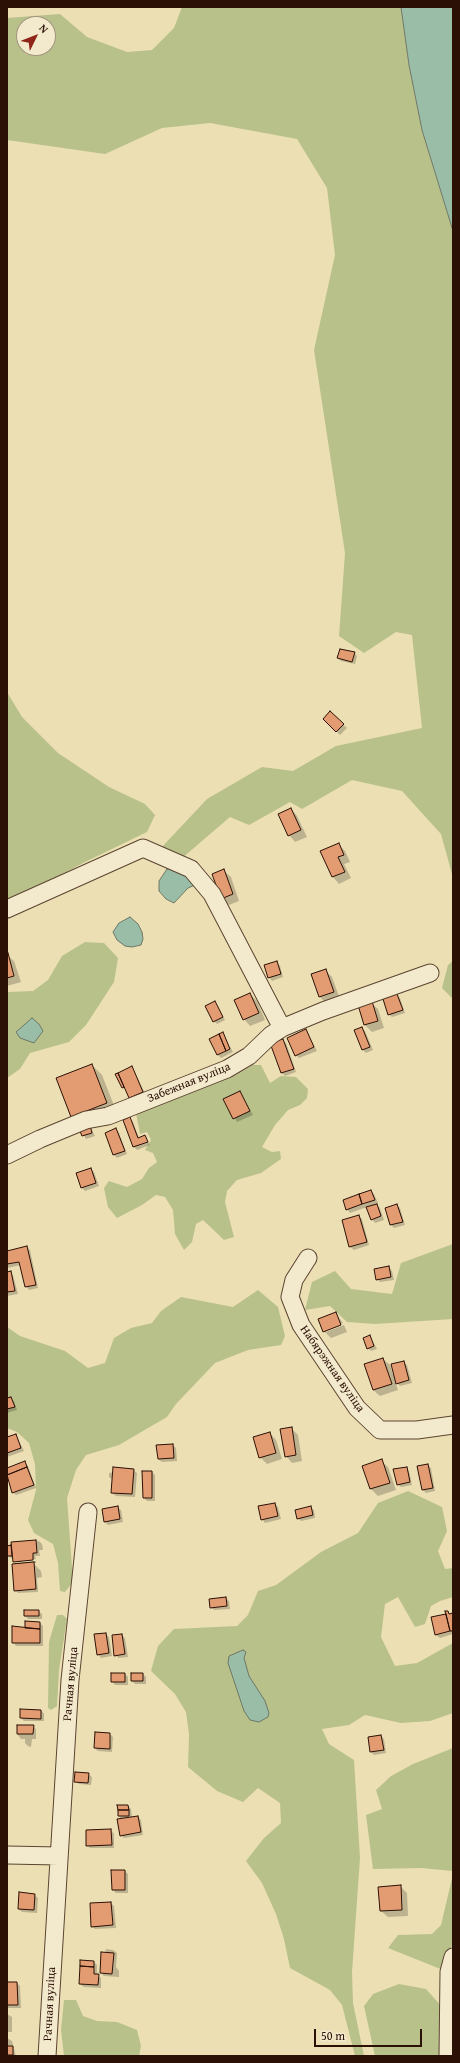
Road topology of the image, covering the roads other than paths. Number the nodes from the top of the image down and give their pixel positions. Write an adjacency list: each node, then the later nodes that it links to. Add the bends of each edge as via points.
1 (7, 909): 3 (street, via 143,848 191,869 212,894)
2 (430, 973): 3 (street, Забежная вуліца)
3 (282, 1028): 4 (street, Забежная вуліца, via 249,1056 227,1069 108,1116 86,1120)
4 (7, 1155)
5 (308, 1258): 6 (street, Набярэжная вуліца, via 294,1280 290,1297 301,1325 357,1408 380,1430 417,1430)
6 (453, 1425)
7 (88, 1512): 9 (street, Рачная вуліца, via 70,1680)
8 (7, 1855): 9 (street)
9 (59, 1856): 11 (street, Рачная вуліца)
10 (453, 1957): 12 (street, via 449,1972)
11 (47, 2056)
12 (448, 2056)

